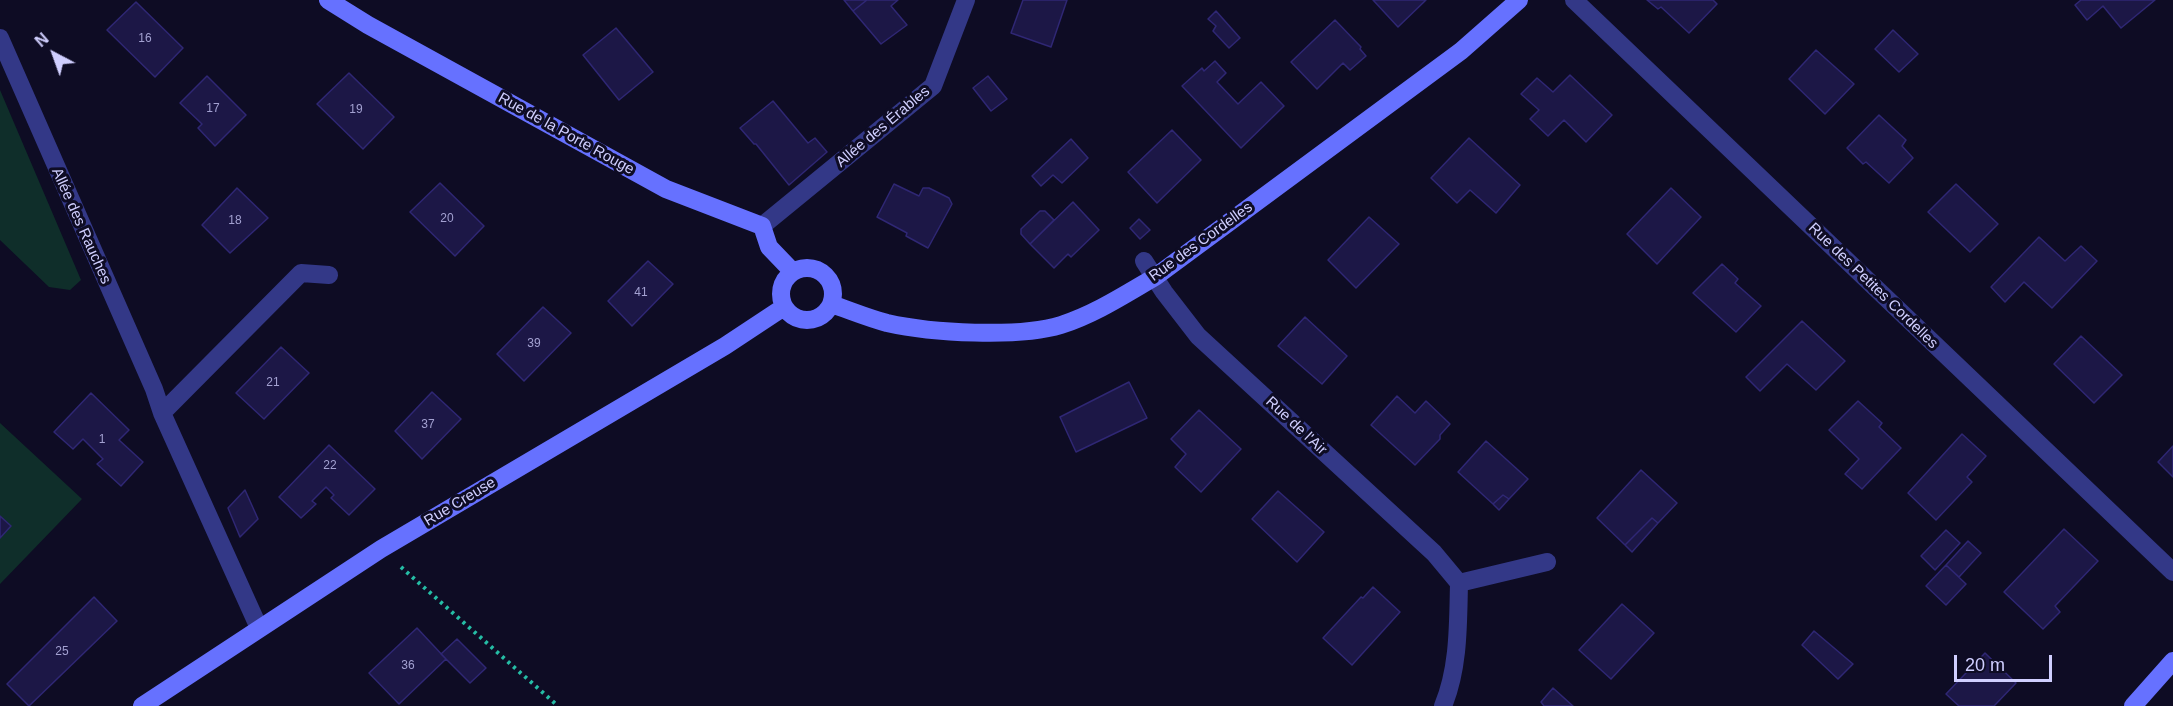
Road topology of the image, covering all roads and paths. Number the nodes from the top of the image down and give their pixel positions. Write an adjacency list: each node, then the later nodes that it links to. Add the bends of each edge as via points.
1 (328, 0): 6 (street, Rue de la Porte Rouge, via 666,189)
2 (966, 0): 6 (street, Allée des Érables, via 933,86)
3 (1519, 0): 10 (street, Rue des Cordelles, via 1461,51)
4 (1574, 0): 16 (street, Rue des Petites Cordelles)
5 (0, 38): 13 (street, Allée des Rauches)
6 (762, 226): 8 (street, via 769,247)
7 (1144, 261): 10 (street, Rue de l'Air)
8 (793, 272): 11 (street, via 808,268 823,274 832,288); 12 (street, via 783,284)
9 (329, 274): 13 (street, via 300,273)
10 (1155, 277): 11 (street, Rue des Cordelles, via 1101,309 1059,326 1008,333 888,323); 17 (street, Rue de l'Air, via 1198,336 1434,554)
11 (831, 304): 12 (street, via 813,320 796,318)
12 (784, 307): 14 (street, Rue Creuse, via 725,346)
13 (162, 413): 18 (street, Allée des Rauches)
14 (381, 549): 18 (street, Rue Creuse); 21 (path)
15 (1547, 562): 17 (street)
16 (2173, 572)
17 (1459, 583): 22 (street, via 1458,641)
18 (259, 628): 20 (street, Rue Creuse)
19 (2173, 661): 23 (street)
20 (142, 706)
21 (558, 706)
22 (1443, 706)
23 (2133, 706)

